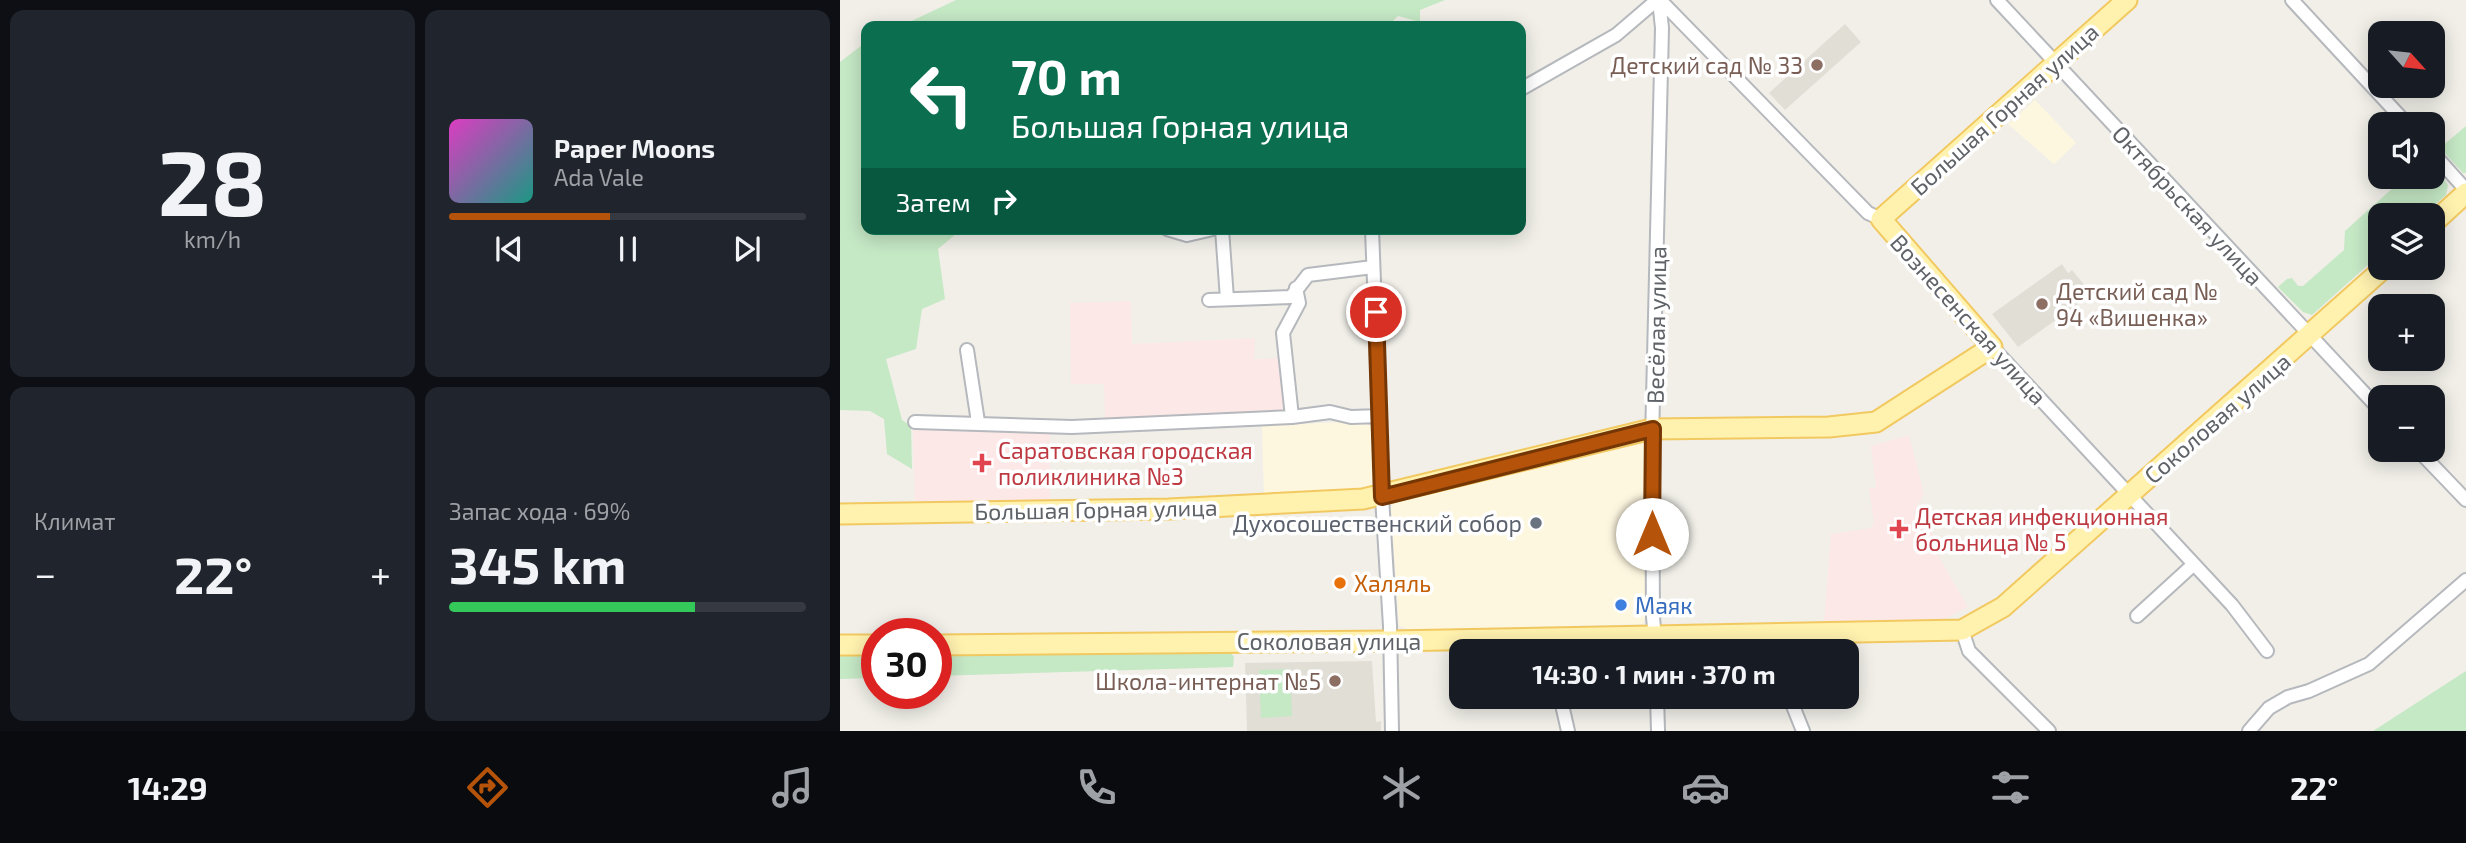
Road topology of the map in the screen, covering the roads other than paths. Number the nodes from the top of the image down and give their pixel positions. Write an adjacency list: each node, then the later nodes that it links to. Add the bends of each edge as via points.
1 (1659, 0): 6 (street, via 1616,35); 11 (street, Вознесенская улица, via 1868,213); 27 (street, Весёлая улица)
2 (1997, 0): 5 (street, Октябрьская улица)
3 (2127, 0): 5 (main road, Большая Горная улица)
4 (2292, 0): 7 (street)
5 (2055, 64): 11 (main road, Большая Горная улица); 19 (street, Октябрьская улица)
6 (1526, 86)
7 (2396, 112)
8 (2445, 167): 9 (street)
9 (2466, 192): 10 (main road)
10 (2445, 212)
11 (1881, 219): 20 (main road, Вознесенская улица)
12 (1222, 235): 17 (street)
13 (1372, 235): 14 (street)
14 (1373, 267): 16 (street, via 1308,275); 23 (street)
15 (2371, 280): 19 (main road, Соколовая улица)
16 (1296, 288): 17 (street, via 1291,297); 24 (street, via 1299,303 1283,333)
17 (1227, 299): 18 (street)
18 (1209, 300)
19 (2310, 335): 22 (street, Октябрьская улица); 29 (main road, Соколовая улица)
20 (1992, 347): 27 (main road, Большая Горная улица, via 1876,422 1829,427); 29 (street, Вознесенская улица)
21 (967, 350): 26 (street)
22 (2368, 397)
23 (1380, 416): 24 (street, via 1329,412); 30 (street)
24 (1292, 418): 26 (street, via 1072,427)
25 (915, 422): 26 (street)
26 (978, 422)
27 (1653, 429): 30 (main road, Большая Горная улица); 37 (street, Весёлая улица)
28 (2430, 462): 31 (street)
29 (2130, 494): 33 (street, Вознесенская улица); 36 (main road, Соколовая улица, via 2003,607)
30 (1382, 497): 32 (main road, Большая Горная улица, via 1169,509); 39 (street)
31 (2466, 500)
32 (840, 514)
33 (2194, 564): 35 (street); 44 (street, Вознесенская улица)
34 (2466, 580): 53 (street, via 2369,664 2288,696 2269,708)
35 (2137, 616)
36 (1962, 630): 38 (main road, Соколовая улица); 52 (street, via 1969,651)
37 (1655, 639)
38 (1821, 639)
39 (1390, 641): 40 (main road, Соколовая улица); 43 (main road, Соколовая улица); 48 (street)
40 (1449, 642)
41 (840, 645): 42 (main road)
42 (861, 645)
43 (952, 645)
44 (2267, 651)
45 (1563, 709): 49 (street)
46 (1657, 709): 50 (street)
47 (1794, 709): 51 (street)
48 (1392, 731)
49 (1568, 731)
50 (1657, 731)
51 (1803, 731)
52 (2049, 731)
53 (2249, 731)

